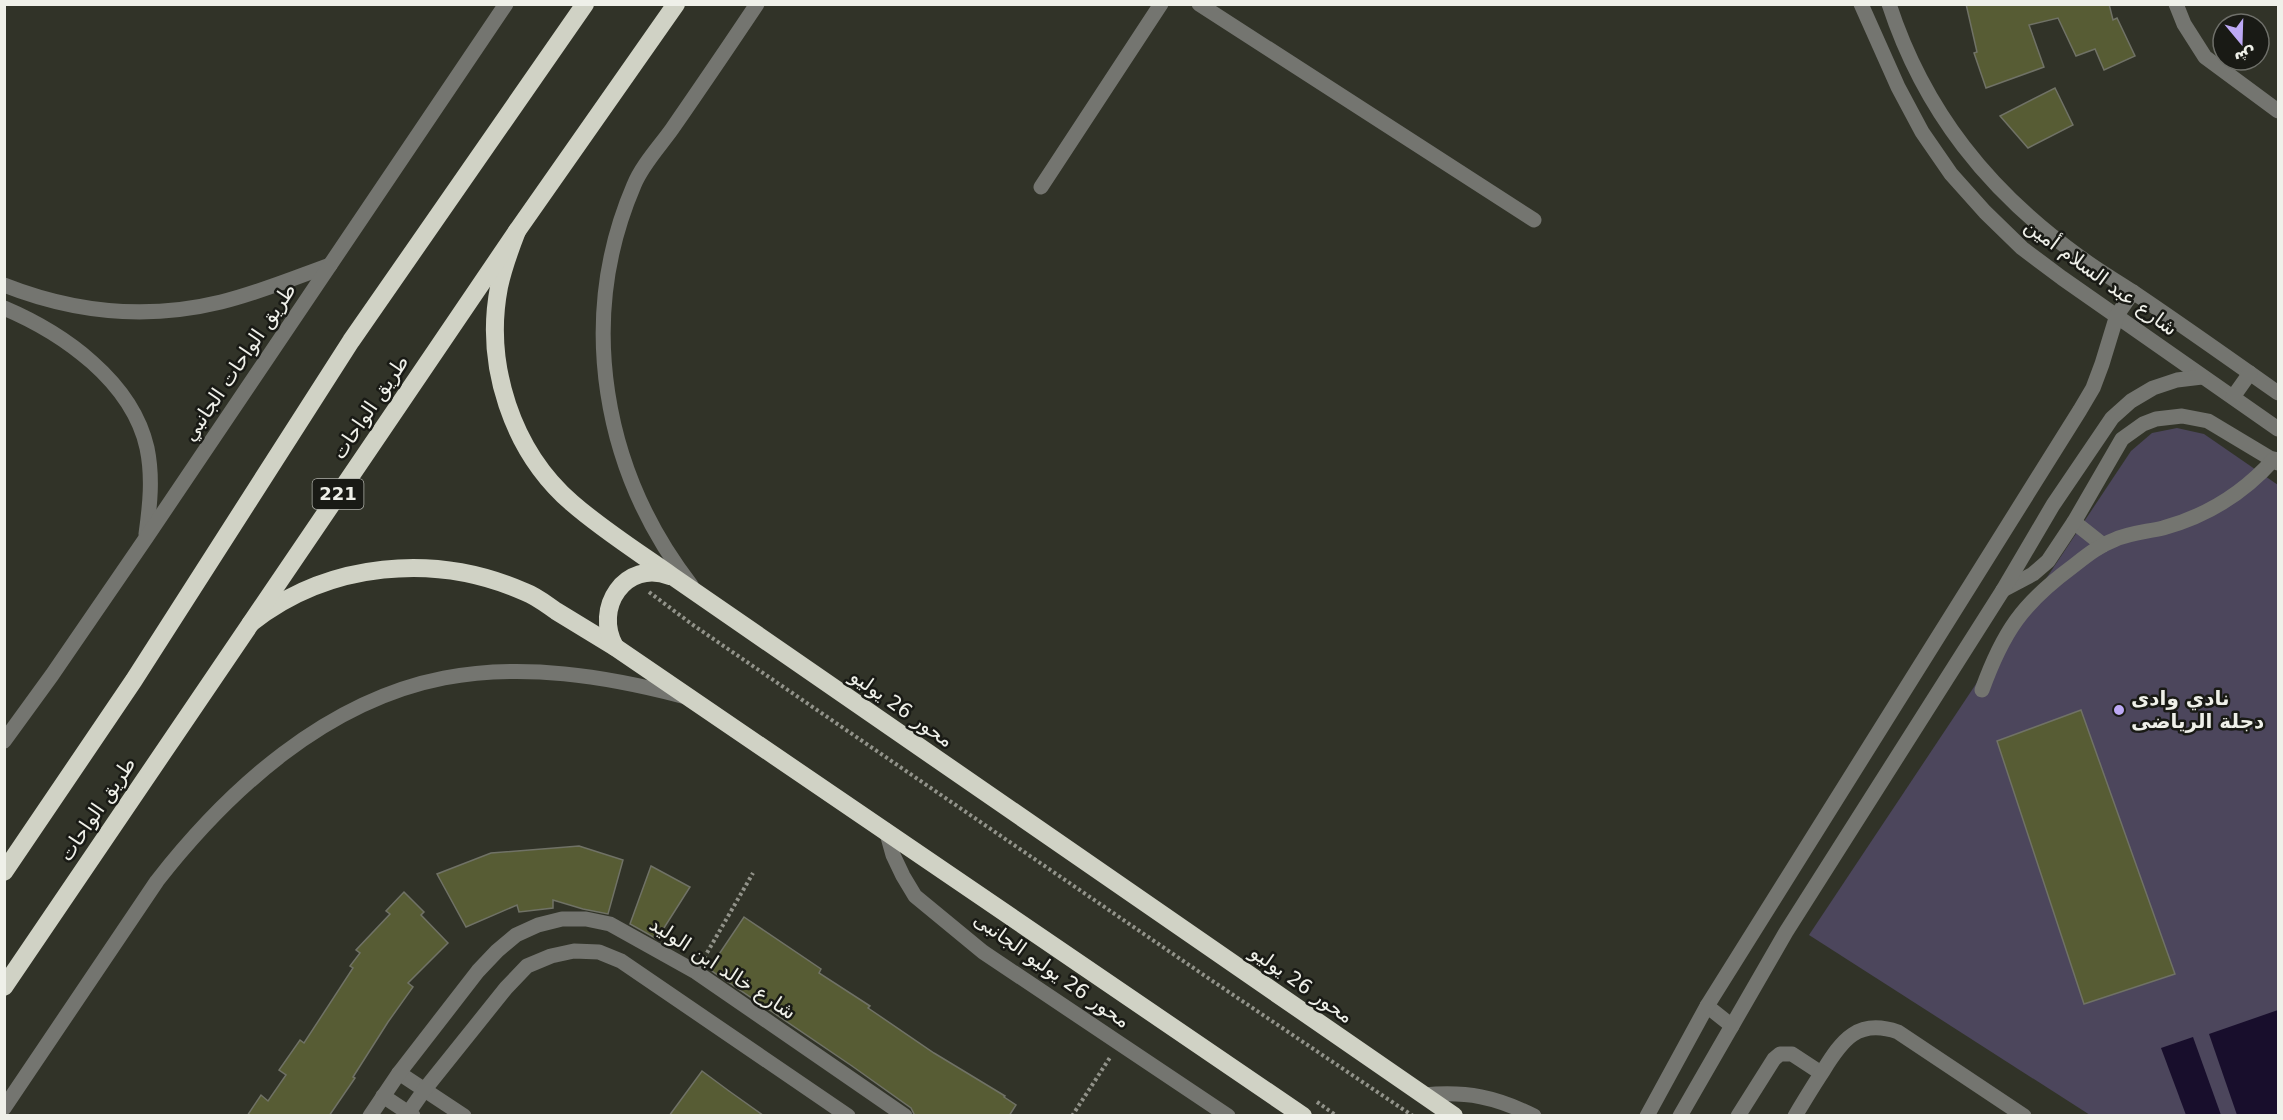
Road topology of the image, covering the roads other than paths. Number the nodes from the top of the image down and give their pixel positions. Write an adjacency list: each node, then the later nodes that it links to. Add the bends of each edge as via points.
1 (506, 4): 14 (street, طريق الواحات الجانبي)
2 (585, 4): 40 (highway, via 351,341 159,641)
3 (676, 4): 13 (highway, طريق الواحات / 221)
4 (758, 4): 33 (street, via 635,183 621,220 605,298 605,378 621,456 653,529)
5 (1161, 4): 11 (street)
6 (1199, 4): 12 (street)
7 (1861, 4): 18 (street, شارع عبد السلام أمين, via 1898,87 1951,174 2022,248)
8 (1889, 4): 16 (street, شارع عبد السلام أمين, via 1918,75 1970,157 2040,226)
9 (2176, 4): 10 (street, via 2205,57)
10 (2278, 111)
11 (1041, 188)
12 (1534, 220)
13 (517, 231): 31 (highway, محور 26 يوليو, via 499,287 495,346 507,404 518,432 550,481 571,502); 34 (highway, طريق الواحات / 221)
14 (330, 265): 19 (street, via 251,293 190,308); 29 (street, طريق الواحات الجانبي)
15 (4, 285): 19 (street, via 37,298)
16 (2133, 292): 18 (street); 20 (street, شارع عبد السلام أمين)
17 (4, 308): 19 (street)
18 (2117, 315): 21 (street, شارع عبد السلام أمين); 26 (street, via 2093,388)
19 (57, 318): 29 (street, via 122,395 137,419 147,446 151,474)
20 (2250, 373): 22 (street, شارع عبد السلام أمين); 23 (street)
21 (2202, 377): 23 (street, شارع عبد السلام أمين); 27 (street, via 2153,388 2131,401 2112,418)
22 (2278, 393)
23 (2233, 397): 24 (street, شارع عبد السلام أمين)
24 (2278, 429)
25 (2276, 461): 28 (street, via 2208,421 2182,416 2156,419 2122,439); 30 (street, via 2244,490 2205,513)
26 (2031, 491): 27 (street); 42 (street)
27 (2053, 505): 32 (street)
28 (2074, 522): 30 (street); 32 (street, via 2048,561)
29 (146, 538): 38 (street, طريق الواحات الجانبي)
30 (2103, 544): 36 (street, via 2031,601 2003,639)
31 (672, 576): 33 (highway, محور 26 يوليو); 35 (highway, via 650,572 629,579 620,587 607,617)
32 (2003, 590): 43 (street, via 1786,932)
33 (699, 594): 48 (highway, محور 26 يوليو)
34 (251, 623): 35 (highway, via 273,606 334,579 398,568 431,568 496,580 527,592); 41 (highway, طريق الواحات / 221)
35 (615, 647): 37 (highway)
36 (1982, 690)
37 (689, 698): 39 (highway); 49 (street, via 582,675 527,671 420,684 344,715 284,754 243,787 183,847)
38 (4, 741)
39 (886, 830): 55 (street, محور 26 يوليو الجانبى, via 893,855 915,896 983,952); 56 (highway)
40 (4, 872)
41 (4, 987)
42 (1707, 1006): 43 (street); 59 (street)
43 (1732, 1026): 60 (street)
44 (399, 1073): 46 (street); 47 (street, شارع خالد ابن الوليد); 54 (street, شارع خالد ابن الوليد, via 478,971 516,936 538,924 586,919 610,924 696,972)
45 (1821, 1073): 61 (street, via 1792,1054 1780,1054); 62 (street); 63 (street, via 1848,1037 1867,1028 1888,1029)
46 (425, 1089): 50 (street); 52 (street); 53 (street, via 527,966 574,951 599,952 621,961)
47 (384, 1095): 50 (street); 51 (street, شارع خالد ابن الوليد)
48 (1424, 1095): 57 (highway, محور 26 يوليو); 58 (street, via 1454,1092 1484,1096)
49 (4, 1108)
50 (409, 1114)
51 (370, 1116)
52 (464, 1116)
53 (848, 1116)
54 (905, 1116)
55 (1227, 1116)
56 (1302, 1116)
57 (1454, 1116)
58 (1534, 1116)
59 (1647, 1116)
60 (1680, 1116)
61 (1738, 1116)
62 (1795, 1116)
63 (2024, 1116)

